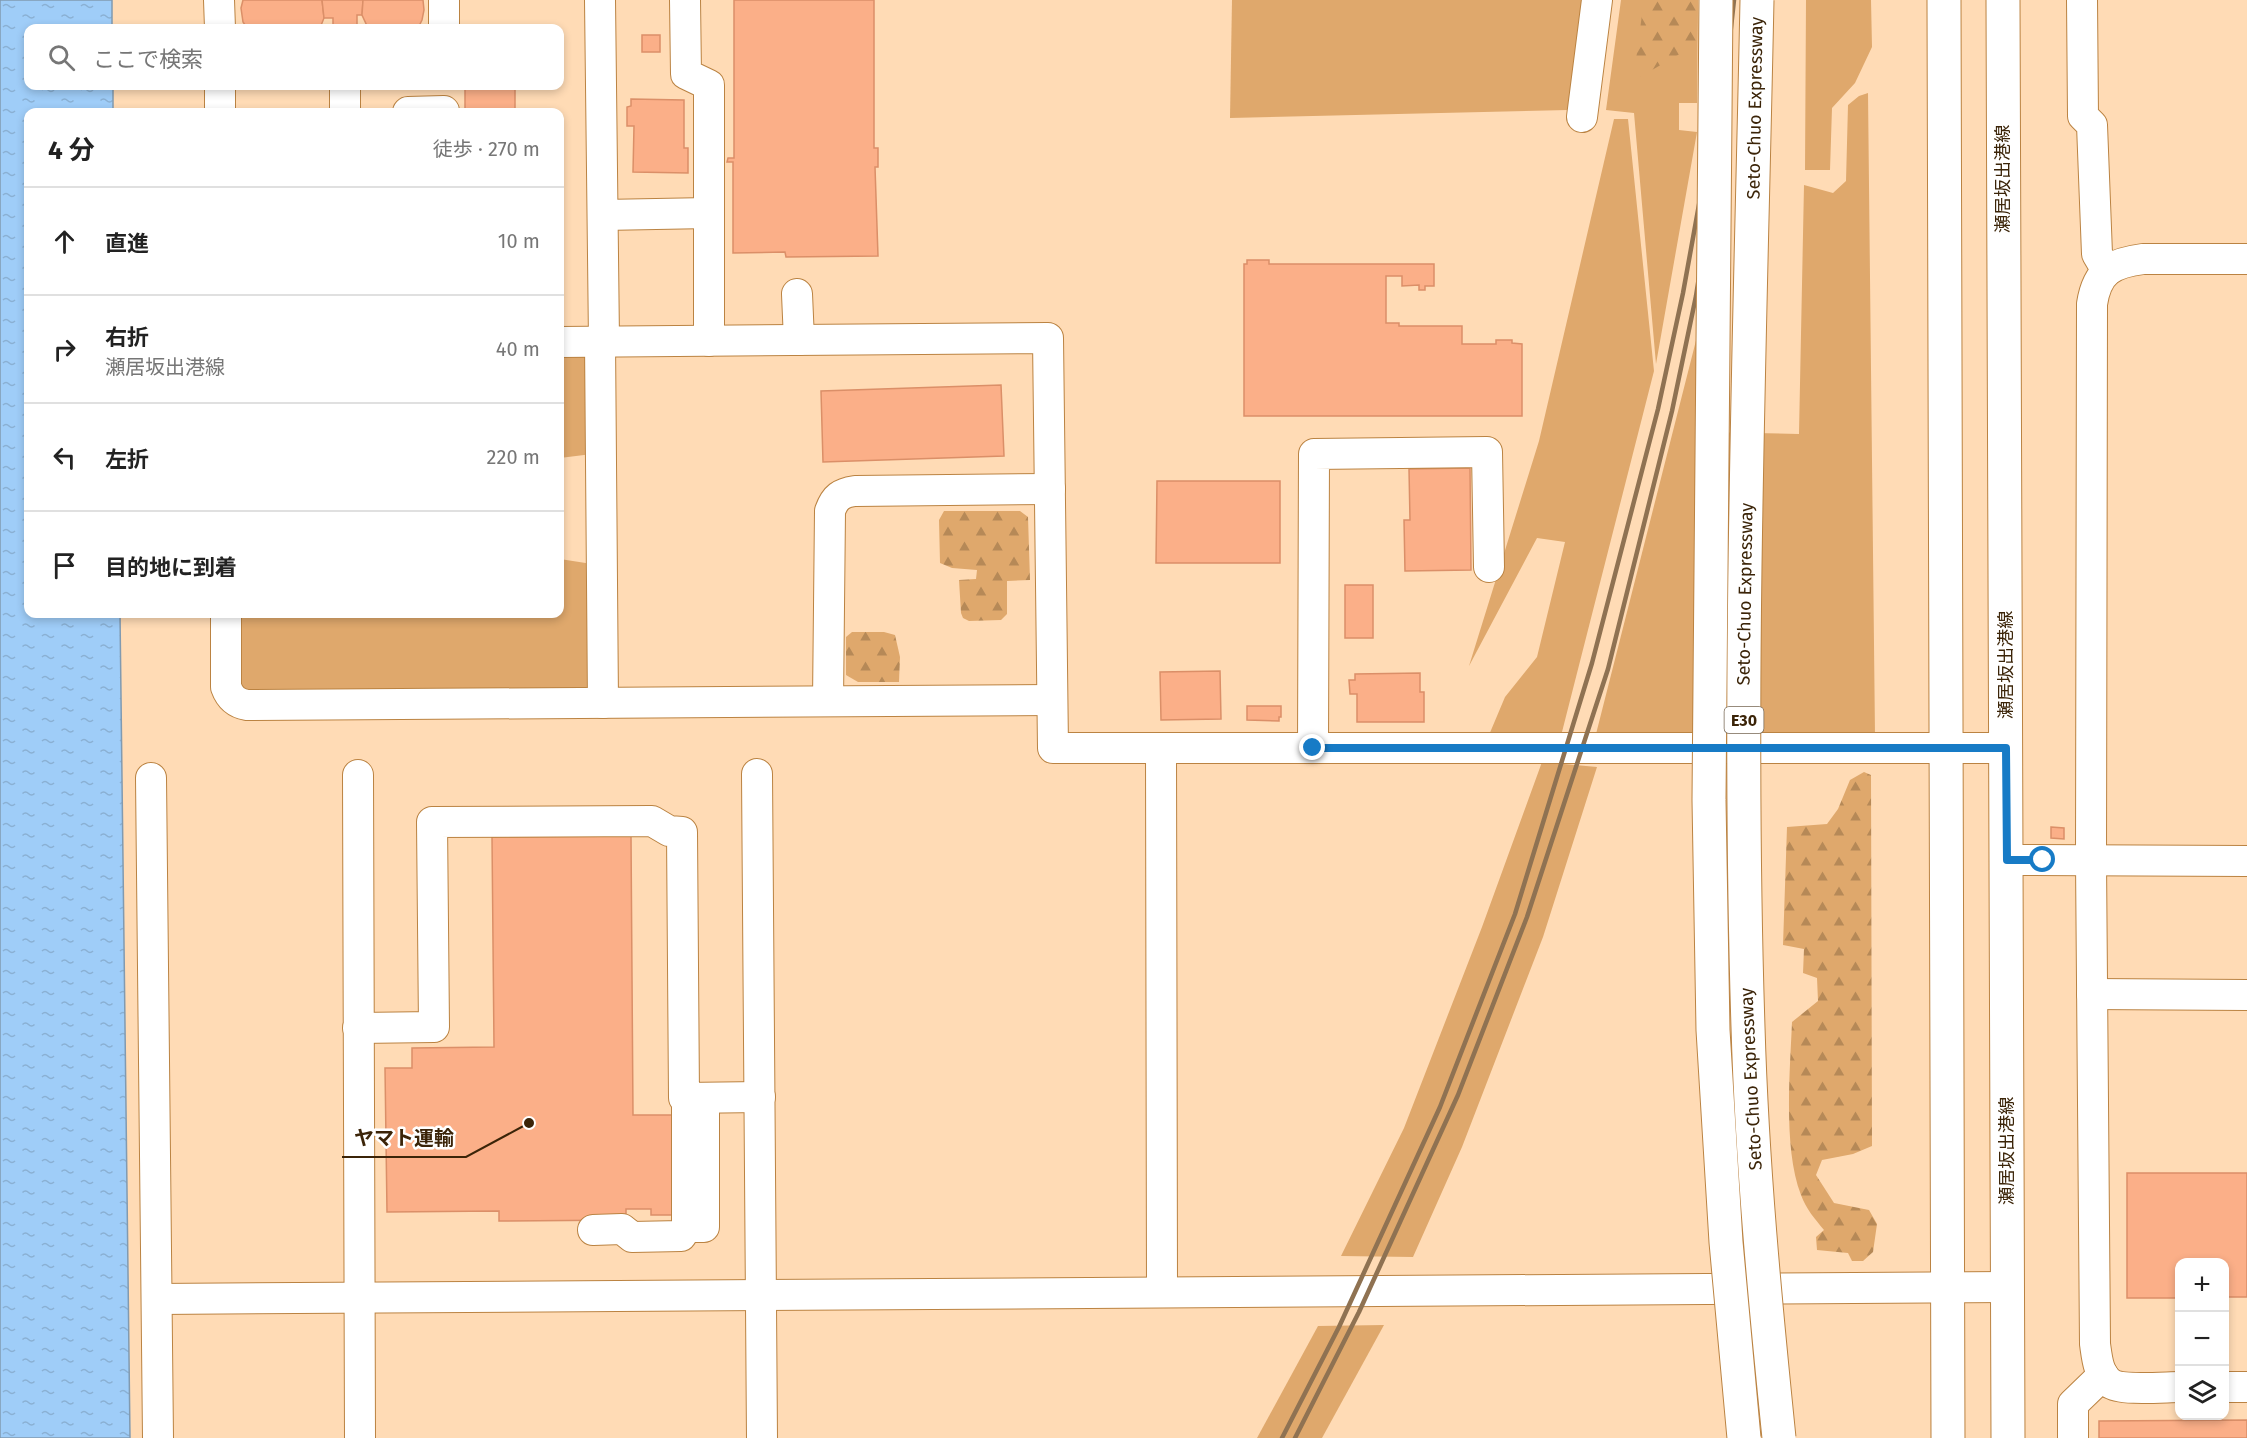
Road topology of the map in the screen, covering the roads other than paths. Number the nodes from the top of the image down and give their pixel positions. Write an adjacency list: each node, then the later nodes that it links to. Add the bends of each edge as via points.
1 (219, 0): 11 (street)
2 (444, 0): 12 (street)
3 (600, 0): 21 (street)
4 (685, 0): 20 (street, via 686,74 709,85)
5 (1597, 0): 19 (street)
6 (1716, 0): 64 (main road, Seto-Chuo Expressway / E30, bridge, via 1708,800 1713,1030 1726,1242)
7 (1757, 0): 65 (main road, Seto-Chuo Expressway / E30, bridge, via 1743,811 1748,1029 1760,1245)
8 (1944, 0): 37 (main road)
9 (2002, 0): 38 (main road, 瀬居坂出港線)
10 (2082, 0): 23 (street, via 2083,116 2092,125 2097,254)
11 (219, 24)
12 (444, 24)
13 (220, 90): 16 (street)
14 (345, 90): 17 (street)
15 (444, 103): 18 (street)
16 (220, 108)
17 (345, 108)
18 (424, 108)
19 (1582, 117)
20 (709, 213): 21 (street); 27 (street)
21 (603, 215): 26 (street)
22 (2247, 259): 23 (street, via 2143,259)
23 (2107, 271): 43 (street, via 2096,284 2092,304)
24 (797, 294): 25 (street)
25 (799, 340): 27 (street); 29 (street, via 1048,338)
26 (602, 341): 27 (street); 28 (street); 34 (street)
27 (709, 341)
28 (564, 342)
29 (1050, 489): 32 (street); 33 (street, via 855,491 834,500 830,511)
30 (1489, 567): 36 (street, via 1487,452 1314,454)
31 (226, 618): 34 (street, via 226,687 240,704)
32 (1052, 700): 33 (street); 35 (street, via 1053,748)
33 (828, 701): 34 (street)
34 (603, 703)
35 (1161, 748): 36 (street); 53 (street)
36 (1313, 748): 37 (street)
37 (1946, 748): 38 (street); 52 (main road)
38 (2006, 748): 42 (main road, 瀬居坂出港線)
39 (757, 774): 48 (street)
40 (357, 775): 47 (street)
41 (151, 778): 56 (street)
42 (2007, 860): 43 (street); 51 (main road, 瀬居坂出港線)
43 (2091, 861): 44 (street); 45 (street)
44 (2247, 861)
45 (2092, 994): 46 (street); 57 (street, via 2095,1344)
46 (2247, 995)
47 (358, 1028): 49 (street, via 434,1027 432,822 652,821 669,831 682,832 684,1098); 55 (street)
48 (760, 1097): 49 (street); 54 (street)
49 (696, 1098): 50 (street, via 687,1227 681,1236 632,1237 622,1229)
50 (593, 1230)
51 (2007, 1287): 52 (street); 67 (main road, 瀬居坂出港線)
52 (1947, 1288): 53 (street); 66 (main road)
53 (1162, 1293): 54 (street)
54 (762, 1295): 55 (street); 63 (street)
55 (359, 1298): 56 (street); 62 (street)
56 (157, 1299): 61 (street)
57 (2103, 1375): 58 (street, via 2111,1384 2123,1387); 68 (street, via 2073,1404)
58 (2175, 1387)
59 (2229, 1387): 60 (street)
60 (2247, 1387)
61 (158, 1438)
62 (360, 1438)
63 (762, 1438)
64 (1744, 1438)
65 (1779, 1438)
66 (1948, 1438)
67 (2008, 1438)
68 (2073, 1438)

